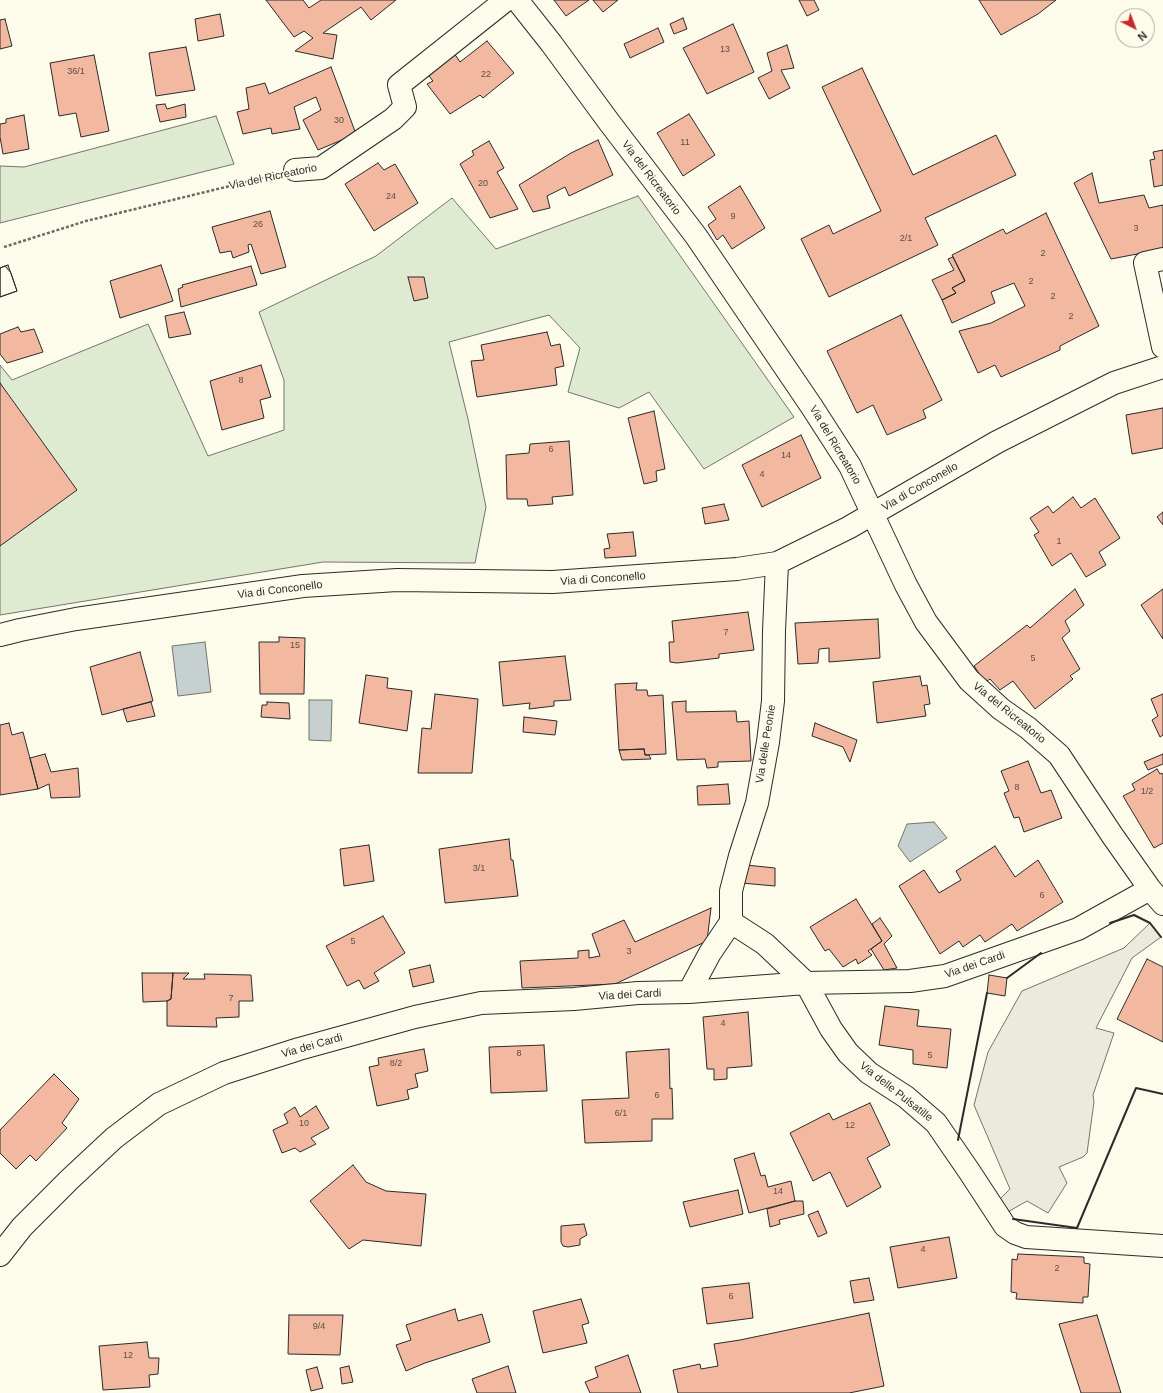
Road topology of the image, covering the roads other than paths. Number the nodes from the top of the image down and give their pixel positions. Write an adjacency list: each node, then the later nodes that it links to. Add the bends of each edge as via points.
1 (506, 0): 3 (street, Via del Ricreatorio, via 399,85 405,107 393,119 321,168)
2 (517, 0): 7 (street, Via del Ricreatorio, via 696,236 850,466)
3 (295, 170)
4 (1163, 259): 5 (street, via 1145,263)
5 (1163, 347)
6 (1163, 367): 7 (street, Via di Conconello, via 1114,383 997,442)
7 (873, 514): 8 (street, Via di Conconello); 10 (street, Via del Ricreatorio, via 926,622 960,668 969,680 996,704 1059,755)
8 (777, 563): 9 (street, Via di Conconello, via 737,569 553,582 397,580 303,586 76,619); 11 (street, Via delle Peonie, via 773,701 768,742 757,803 731,891)
9 (0, 635)
10 (1157, 897): 12 (street, Via dei Cardi, via 1078,929 945,976 910,981)
11 (731, 922): 12 (street, Via delle Pulsatille, via 765,944); 13 (street, via 710,953)
12 (806, 983): 13 (street, Via dei Cardi); 14 (street, Via delle Pulsatille, via 831,1029 848,1053 869,1073 906,1097 936,1123 1005,1226 1026,1237)
13 (689, 992): 15 (street, Via dei Cardi, via 481,1002 299,1049 224,1073 159,1104 114,1138 22,1227)
14 (1159, 1245)
15 (0, 1255)

